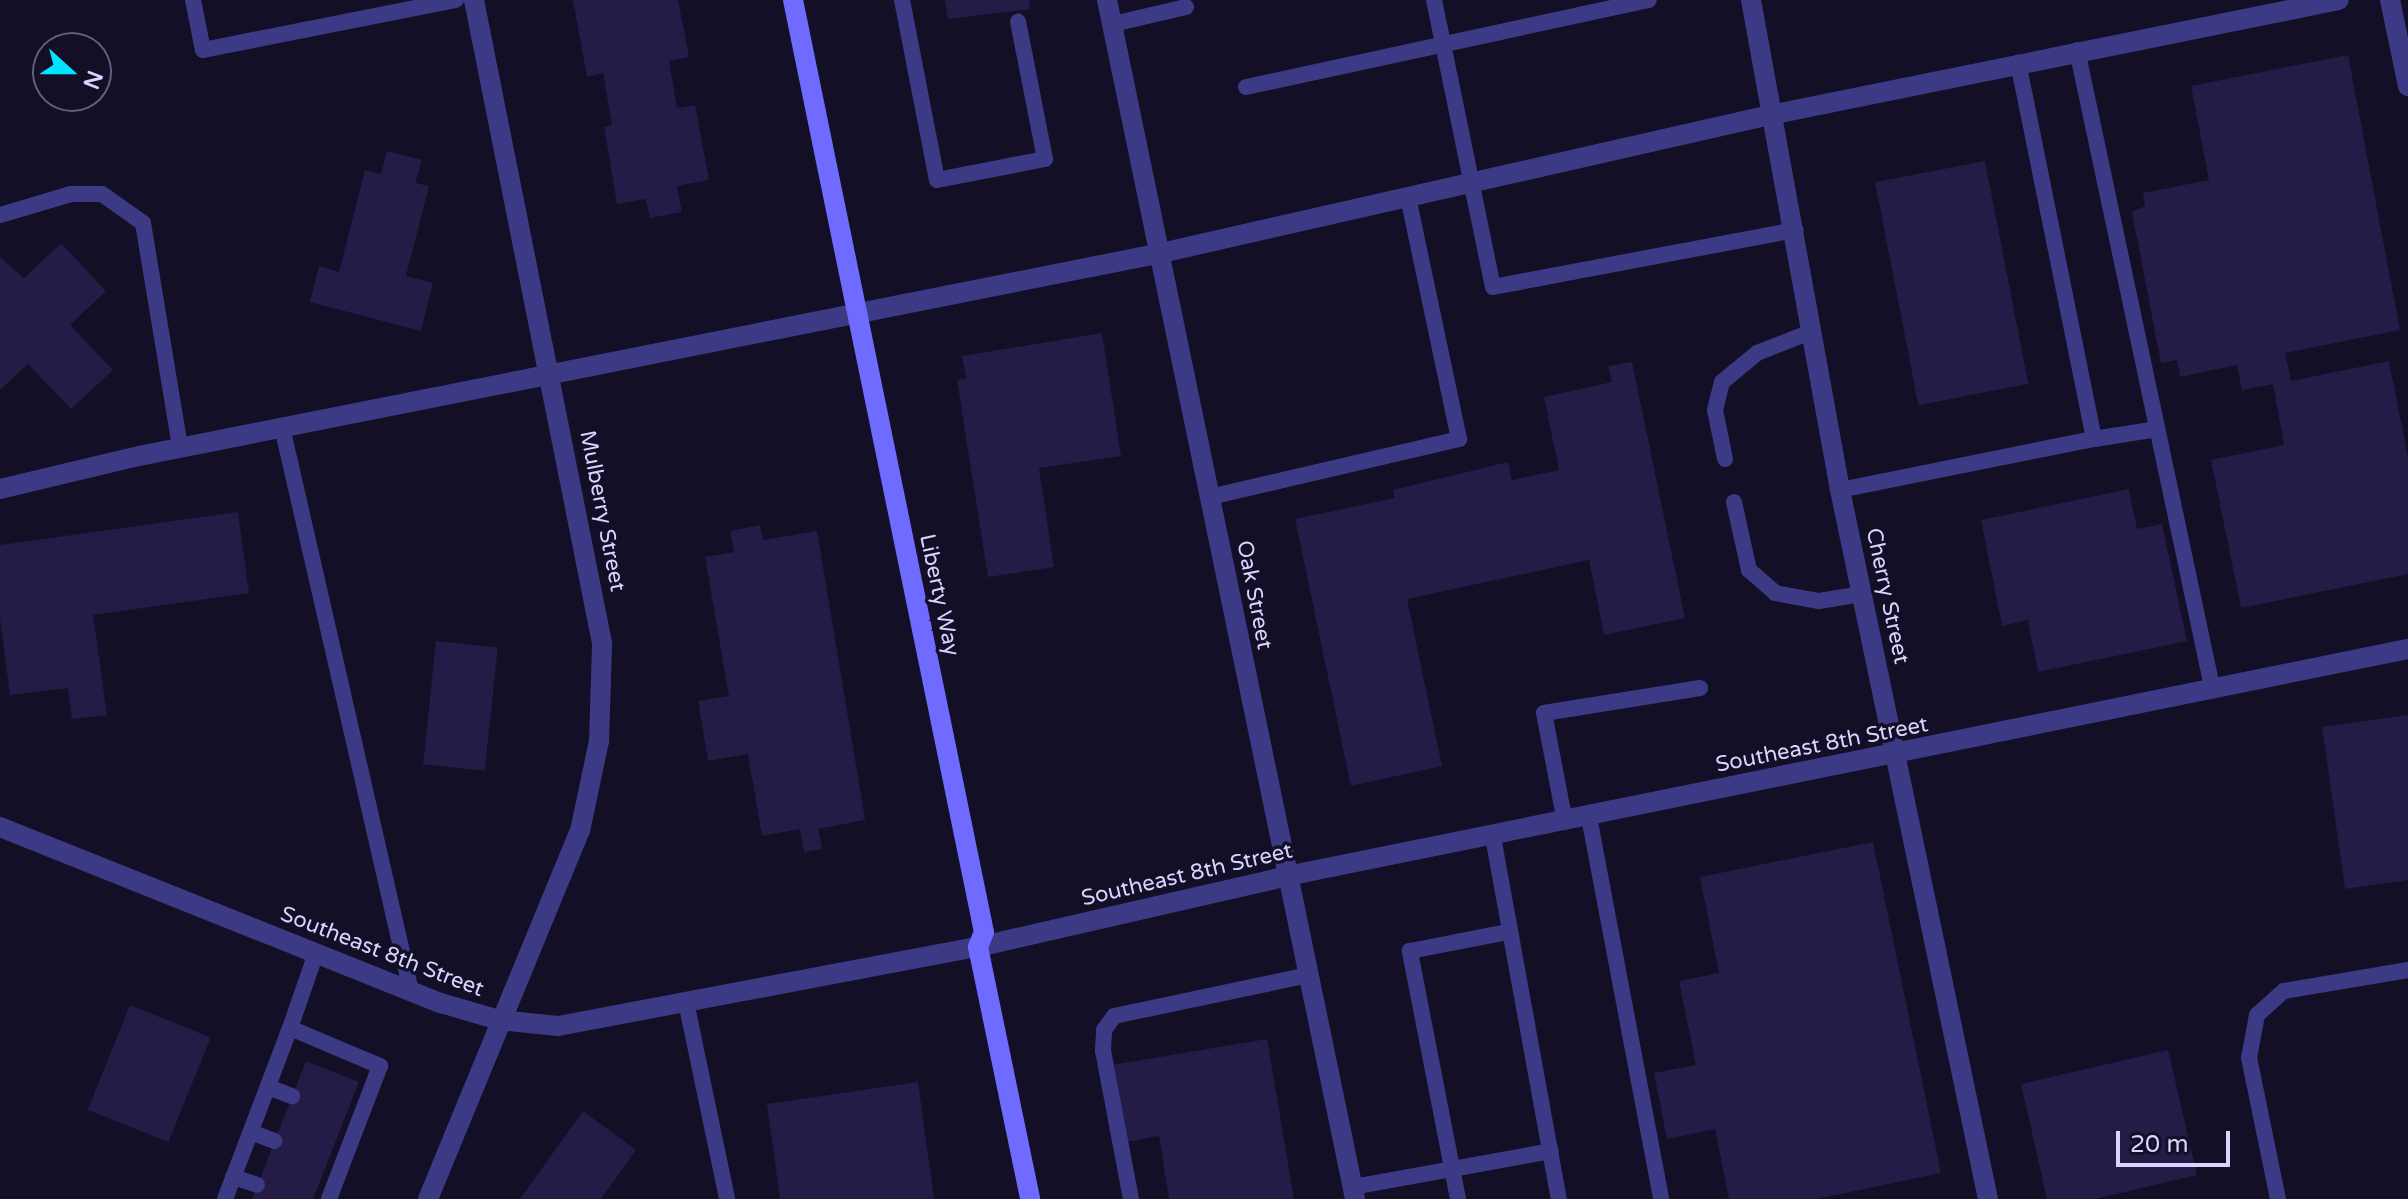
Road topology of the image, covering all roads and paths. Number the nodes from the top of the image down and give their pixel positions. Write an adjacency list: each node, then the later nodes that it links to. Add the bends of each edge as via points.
1 (193, 0): 2 (lane, via 203,50)
2 (456, 0)
3 (474, 0): 28 (street, Mulberry Street)
4 (793, 0): 26 (street, Liberty Way)
5 (902, 0): 13 (lane, via 937,180 1045,159)
6 (1107, 0): 14 (street, Oak Street)
7 (1434, 0): 15 (lane)
8 (1649, 0): 15 (lane)
9 (1751, 0): 20 (street, Cherry Street)
10 (2339, 0): 16 (street)
11 (2390, 0): 18 (street)
12 (1186, 7): 14 (lane)
13 (1018, 22)
14 (1113, 24): 25 (street, Oak Street)
15 (1445, 48): 19 (lane); 21 (lane)
16 (2077, 50): 17 (street); 30 (lane)
17 (2018, 63): 20 (street); 31 (lane)
18 (2408, 86)
19 (1246, 87)
20 (1775, 114): 21 (street); 24 (street, Cherry Street)
21 (1475, 182): 22 (street); 24 (lane, via 1493,287)
22 (1408, 198): 25 (street); 36 (lane, via 1459,439)
23 (0, 215): 32 (lane, via 71,194 102,194 143,223)
24 (1796, 230): 27 (street, Cherry Street)
25 (1161, 253): 26 (street); 36 (street, Oak Street)
26 (857, 314): 28 (street); 49 (street, Liberty Way, via 984,932)
27 (1813, 331): 33 (lane, via 1757,353 1722,382 1715,410); 35 (street, Cherry Street)
28 (552, 373): 29 (street); 55 (street, Mulberry Street, via 602,643 599,741 580,831)
29 (282, 427): 32 (street); 53 (lane)
30 (2157, 429): 31 (lane); 40 (lane)
31 (2094, 439): 35 (lane)
32 (180, 447): 34 (street)
33 (1725, 459)
34 (0, 489)
35 (1840, 490): 38 (street, Cherry Street)
36 (1210, 497): 47 (street, Oak Street)
37 (1734, 502): 38 (lane, via 1749,570 1775,593 1819,601)
38 (1862, 594): 42 (street, Cherry Street)
39 (2408, 649): 40 (street, Southeast 8th Street)
40 (2212, 687): 42 (street, Southeast 8th Street)
41 (1700, 688): 44 (lane, via 1544,713)
42 (1896, 755): 43 (street, Southeast 8th Street); 75 (street, Cherry Street)
43 (1589, 817): 44 (street, Southeast 8th Street); 74 (lane)
44 (1565, 822): 46 (street, Southeast 8th Street)
45 (0, 827): 50 (street, Southeast 8th Street)
46 (1493, 837): 47 (street, Southeast 8th Street); 48 (lane)
47 (1287, 876): 49 (street, Southeast 8th Street); 52 (street, Oak Street)
48 (1508, 932): 61 (lane); 62 (lane, via 1410,951)
49 (978, 947): 54 (street, Southeast 8th Street); 70 (street, Liberty Way)
50 (316, 953): 53 (street, Southeast 8th Street); 56 (lane)
51 (2408, 970): 76 (lane, via 2284,991 2257,1015 2249,1058)
52 (1308, 975): 65 (street, Oak Street); 71 (lane, via 1114,1016 1104,1030 1103,1051)
53 (411, 991): 55 (street, Southeast 8th Street)
54 (686, 1002): 55 (street, Southeast 8th Street, via 558,1026); 69 (lane)
55 (499, 1020): 68 (street, Mulberry Street)
56 (290, 1028): 57 (lane); 67 (lane, via 380,1066 334,1166)
57 (268, 1087): 58 (lane); 59 (lane)
58 (292, 1096)
59 (251, 1132): 60 (lane); 63 (lane)
60 (274, 1141)
61 (1551, 1151): 62 (lane); 73 (lane)
62 (1452, 1168): 65 (lane); 72 (lane)
63 (233, 1177): 64 (lane); 66 (lane)
64 (257, 1185)
65 (1354, 1193)
66 (225, 1199)
67 (329, 1199)
68 (428, 1199)
69 (727, 1199)
70 (1030, 1199)
71 (1131, 1199)
72 (1458, 1199)
73 (1559, 1199)
74 (1661, 1199)
75 (1988, 1199)
76 (2278, 1199)

